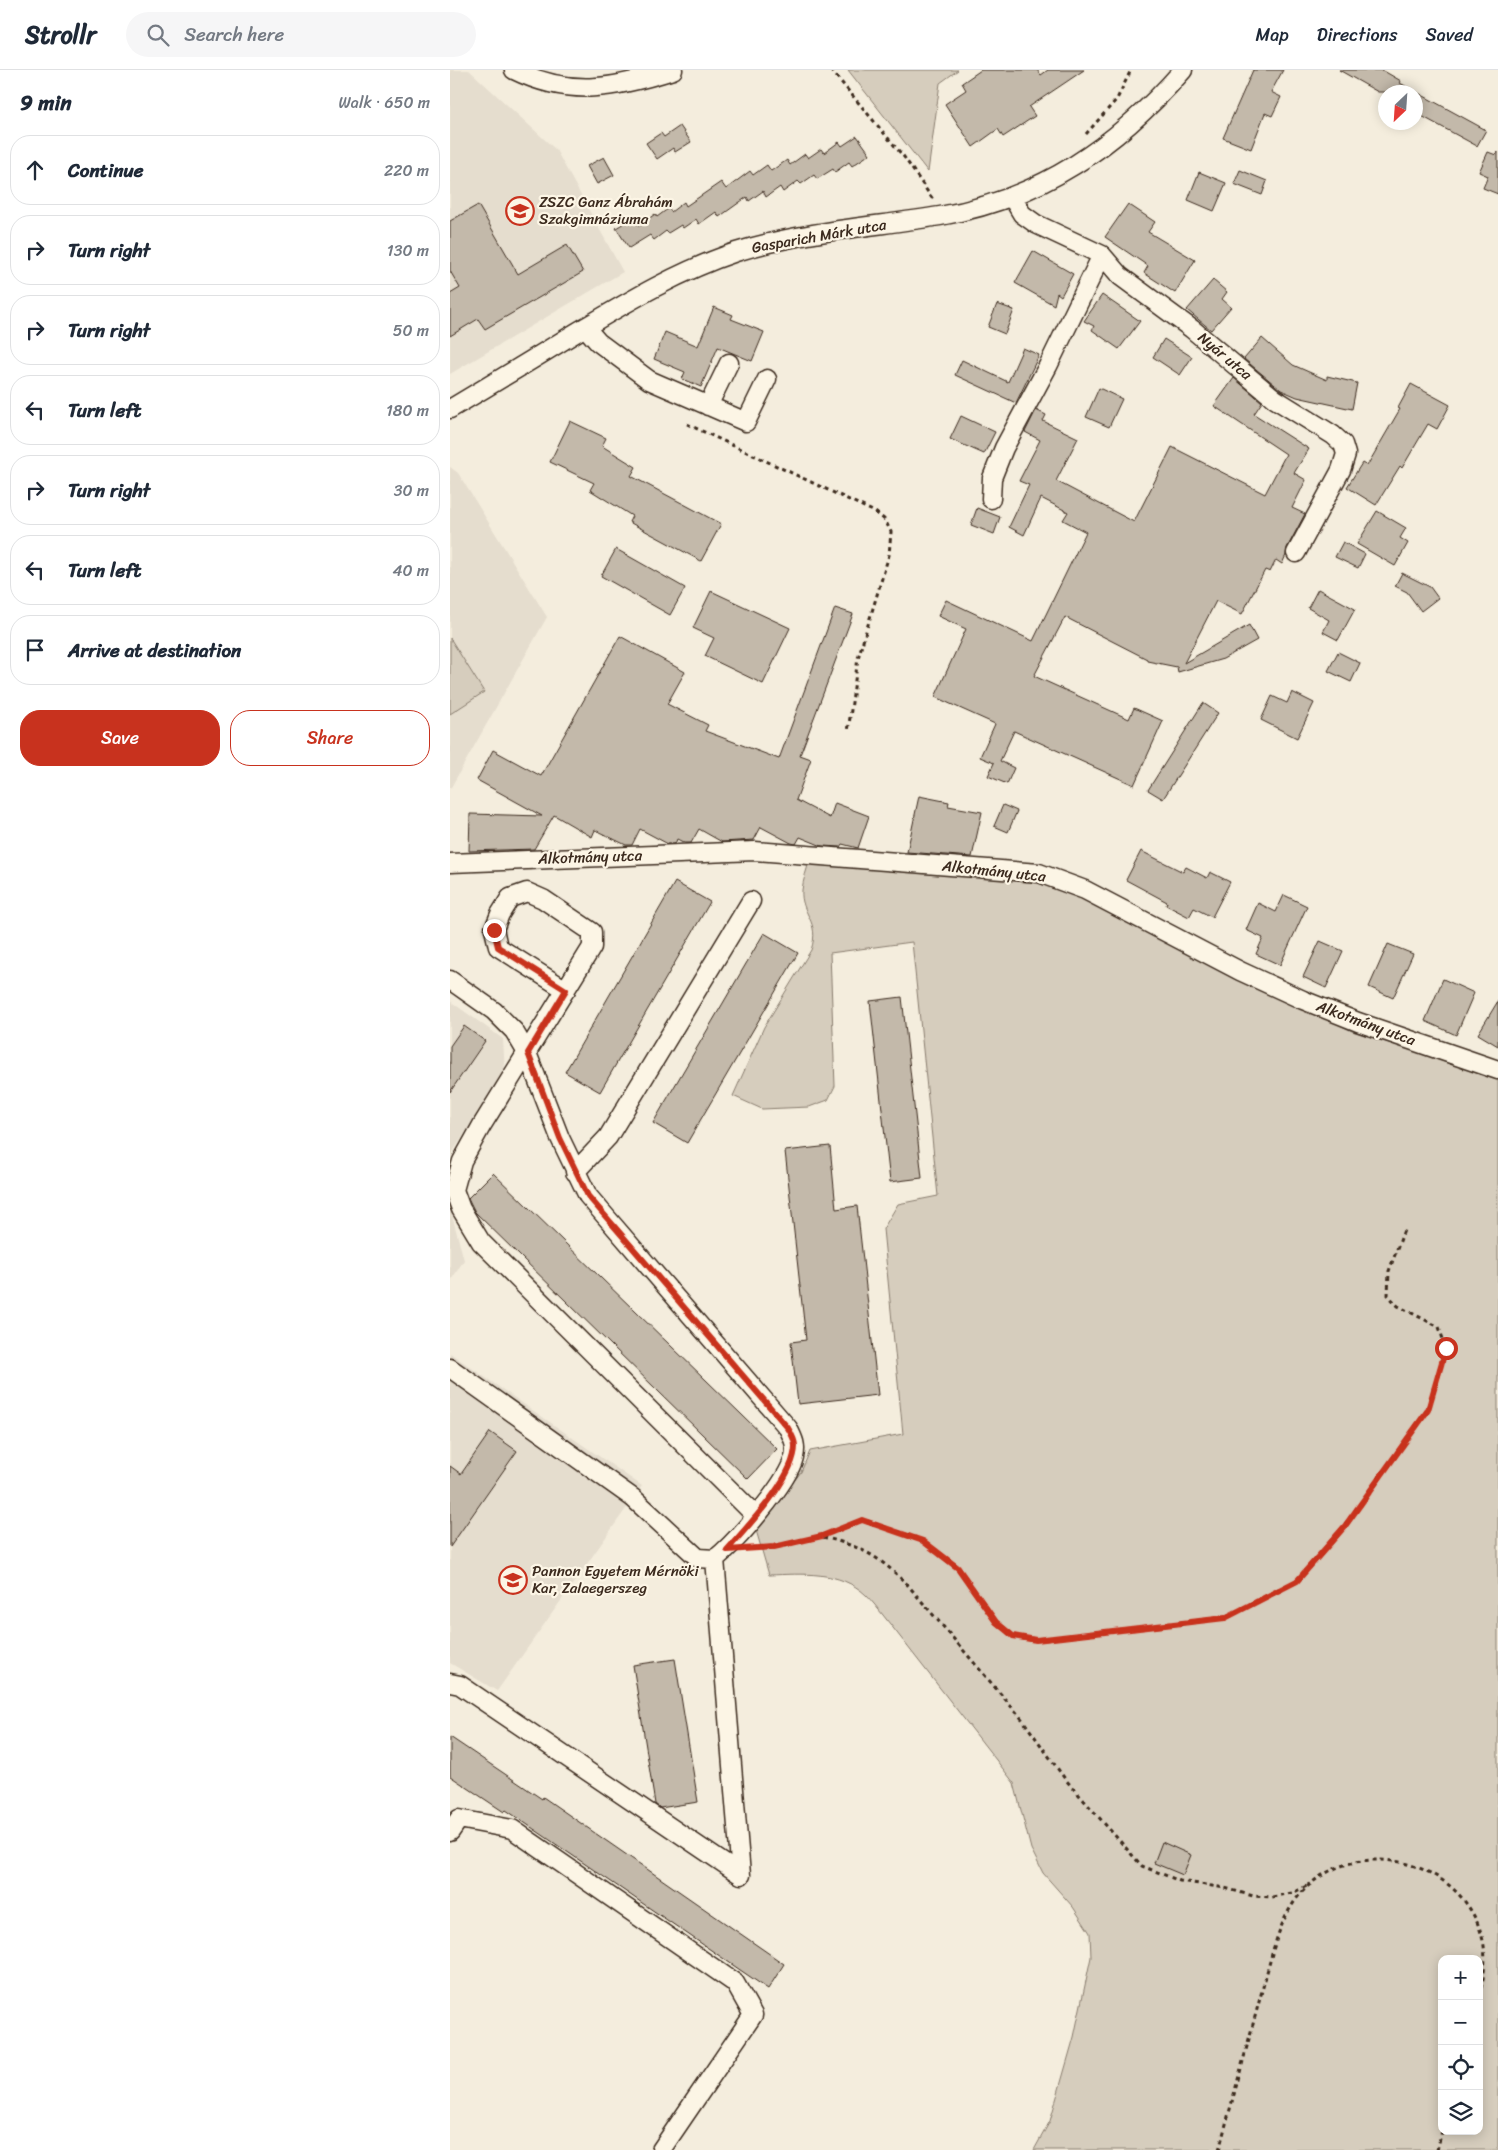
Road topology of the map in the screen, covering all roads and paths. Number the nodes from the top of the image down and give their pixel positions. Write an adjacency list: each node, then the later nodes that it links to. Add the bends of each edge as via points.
1 (514, 70): 2 (street, via 575,88 605,88)
2 (673, 70)
3 (831, 70): 8 (path, via 904,157)
4 (1131, 70): 6 (path, via 1117,99)
5 (1183, 70): 7 (street, Gasparich Márk utca, via 1100,149 1070,169)
6 (1080, 138)
7 (1012, 197): 8 (street, Gasparich Márk utca, via 989,205); 9 (street, Nyár utca, via 1022,214 1036,224)
8 (937, 205): 10 (street, Gasparich Márk utca, via 738,251 696,266 653,287)
9 (1102, 255): 16 (street, via 1004,448 992,478); 17 (street, Nyár utca, via 1120,276 1192,329 1275,399 1333,434 1342,444 1346,454 1341,470)
10 (585, 327): 13 (street, via 598,342 649,380); 14 (street, Gasparich Márk utca)
11 (729, 363): 13 (street)
12 (768, 379): 13 (street, via 746,422)
13 (708, 406)
14 (450, 409)
15 (686, 424): 18 (path, via 875,512 885,520 890,532 889,555 858,658)
16 (991, 499)
17 (1296, 553)
18 (848, 732)
19 (450, 863): 24 (street, Alkotmány utca, via 755,851 1039,873 1085,890 1303,1000)
20 (751, 901): 25 (street, via 608,1137)
21 (450, 980): 23 (street, via 494,1011 514,1031)
22 (566, 990): 22 (street, via 592,947 592,932 543,898 527,892 510,898 494,930 498,947); 23 (street)
23 (528, 1053): 25 (street); 28 (street, via 462,1161 454,1190 461,1209 480,1242)
24 (1498, 1070)
25 (575, 1172): 28 (street, via 606,1219 788,1428 796,1443 786,1475)
26 (1404, 1230): 29 (path, via 1389,1271 1388,1295 1398,1306 1439,1327 1446,1348 1428,1410 1345,1526 1297,1581 1225,1618 1036,1640 1013,1636 996,1622 958,1568 923,1541 862,1520)
27 (450, 1368): 30 (street, via 633,1498 698,1558)
28 (756, 1516): 30 (street)
29 (822, 1536): 30 (path); 33 (path, via 855,1546 884,1563 906,1583 1022,1719 1065,1779 1142,1866 1180,1881 1253,1896 1285,1895)
30 (721, 1554): 31 (street, via 741,1875 460,1685)
31 (450, 1683)
32 (450, 1832): 36 (street, via 458,1819 512,1829 735,1983 753,2015)
33 (1311, 1884): 34 (path, via 1343,1866 1360,1861 1406,1862 1430,1872 1445,1882 1471,1911 1484,1945); 37 (path, via 1288,1912 1273,1950)
34 (1483, 1974)
35 (1441, 2135): 38 (path)
36 (661, 2150)
37 (1219, 2150)
38 (1437, 2150)

